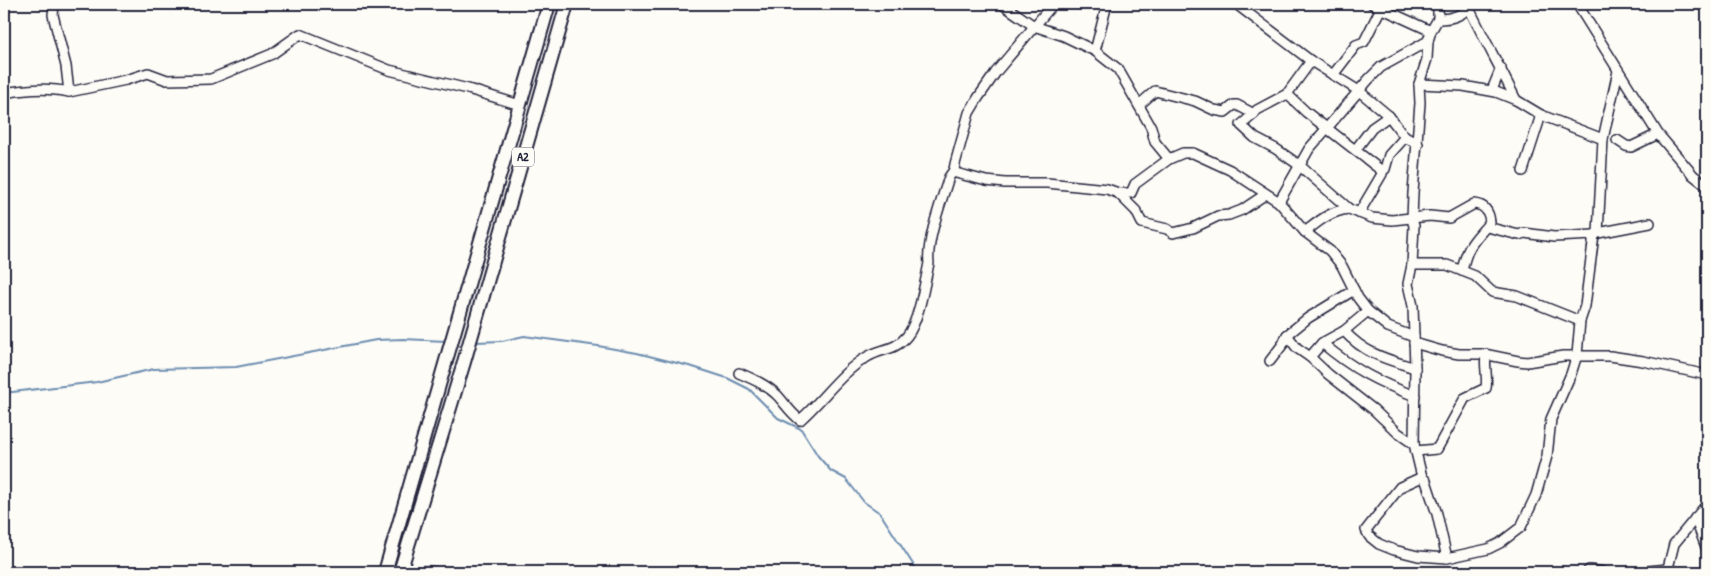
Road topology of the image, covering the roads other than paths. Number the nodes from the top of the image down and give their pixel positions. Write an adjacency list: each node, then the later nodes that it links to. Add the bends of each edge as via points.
1 (54, 4): 25 (street, via 53,15)
2 (549, 4): 30 (highway, A2)
3 (567, 4): 82 (highway, A2)
4 (1002, 4): 14 (street)
5 (1053, 4): 14 (street)
6 (1107, 4): 17 (street)
7 (1236, 4): 18 (street)
8 (1372, 4): 12 (street)
9 (1438, 4): 13 (street)
10 (1577, 4): 20 (street)
11 (1471, 6): 13 (street, via 1454,18); 19 (street, via 1488,47)
12 (1384, 10): 15 (street); 21 (street, via 1378,13 1364,42 1356,44)
13 (1438, 19): 15 (street)
14 (1034, 26): 17 (street); 43 (street, via 996,72 972,109)
15 (1431, 31): 16 (street)
16 (1428, 42): 22 (street, via 1427,59); 24 (street, via 1381,67)
17 (1095, 51): 29 (street, via 1118,69)
18 (1311, 61): 21 (street); 27 (street)
19 (1501, 68): 23 (street); 28 (street)
20 (1618, 71): 35 (street); 37 (street)
21 (1333, 75): 24 (street)
22 (1419, 84): 23 (street); 39 (street)
23 (1492, 90): 28 (street)
24 (1359, 91): 33 (street); 34 (street)
25 (69, 92): 26 (street, via 35,89); 30 (street, via 148,72 167,80 212,79 272,54 300,34 389,70)
26 (4, 94)
27 (1287, 94): 31 (street); 34 (street)
28 (1516, 100): 32 (street)
29 (1137, 103): 31 (street, via 1155,91 1214,110 1225,112 1237,105); 41 (street, via 1151,127 1154,142)
30 (520, 105): 81 (highway, A2)
31 (1254, 114): 42 (street, via 1241,125)
32 (1541, 115): 37 (street); 45 (street)
33 (1389, 116): 36 (street); 40 (street, via 1372,128)
34 (1326, 128): 40 (street); 42 (street)
35 (1658, 134): 38 (street, via 1631,147); 46 (street, via 1693,175)
36 (1406, 138): 39 (street); 44 (street, via 1389,155)
37 (1603, 138): 56 (street)
38 (1617, 140)
39 (1418, 144): 52 (street)
40 (1356, 149): 44 (street)
41 (1169, 159): 47 (street, via 1135,184 1131,193); 48 (street, via 1183,153 1200,156 1230,170)
42 (1299, 165): 49 (street); 50 (street)
43 (954, 170): 47 (street, via 957,174 996,182 1047,183 1108,189); 71 (street, via 933,231 914,325 906,336 894,347 868,356 800,420 763,384)
44 (1382, 171): 51 (street)
45 (1523, 171)
46 (1707, 186)
47 (1118, 193): 48 (street, via 1142,223 1172,233 1193,228 1218,216 1230,215)
48 (1266, 194): 49 (street)
49 (1279, 202): 55 (street)
50 (1349, 209): 51 (street); 55 (street, via 1329,214)
51 (1360, 213): 52 (street, via 1380,219)
52 (1412, 219): 54 (street, via 1419,216 1449,218 1476,204 1489,215 1490,222); 57 (street)
53 (1650, 223): 56 (street)
54 (1486, 227): 56 (street, via 1519,235); 58 (street, via 1471,243)
55 (1305, 232): 59 (street, via 1337,258)
56 (1596, 234): 61 (street)
57 (1412, 265): 58 (street, via 1442,265); 64 (street, via 1408,284 1413,306)
58 (1462, 271): 61 (street, via 1480,279 1492,292 1517,296)
59 (1354, 290): 60 (street); 63 (street)
60 (1368, 311): 62 (street); 64 (street, via 1388,327)
61 (1580, 322): 66 (street)
62 (1344, 331): 65 (street); 70 (street, via 1372,354)
63 (1287, 335): 67 (street, via 1297,348); 69 (street)
64 (1414, 340): 68 (street, via 1450,352); 70 (street)
65 (1322, 343): 67 (street); 73 (street, via 1366,375)
66 (1577, 355): 68 (street, via 1527,362); 72 (street, via 1643,361); 79 (street, via 1552,419 1539,488 1521,527 1488,549)
67 (1310, 356): 74 (street)
68 (1490, 356): 74 (street, via 1485,358 1486,388 1465,398 1437,449)
69 (1270, 361)
70 (1415, 368): 73 (street)
71 (739, 373)
72 (1707, 375)
73 (1416, 396): 74 (street)
74 (1415, 447): 75 (street)
75 (1422, 477): 79 (street, via 1437,514); 79 (street, via 1400,488 1366,532 1379,544 1394,550)
76 (1707, 504): 77 (street)
77 (1695, 518): 78 (street); 80 (street, via 1674,544)
78 (1707, 550)
79 (1447, 558)
80 (1667, 571): 87 (street); 88 (street)
81 (385, 572)
82 (400, 572)
83 (421, 572): 84 (street)
84 (435, 572)
85 (1588, 572): 86 (street)
86 (1603, 572)
87 (1641, 572)
88 (1677, 572)

